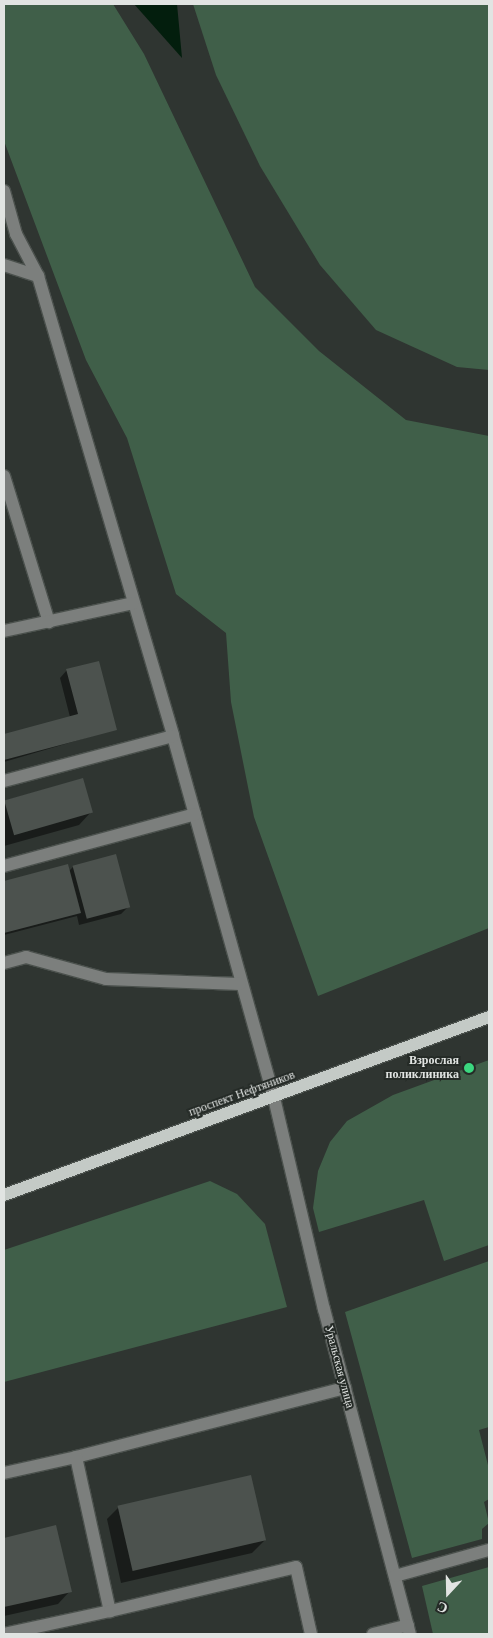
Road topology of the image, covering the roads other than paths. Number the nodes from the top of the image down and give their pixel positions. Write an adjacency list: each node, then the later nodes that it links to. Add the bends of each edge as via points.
1 (4, 191): 2 (street, Уральская улица)
2 (10, 234): 4 (street, Уральская улица)
3 (4, 265): 4 (street)
4 (38, 276): 6 (street, Уральская улица)
5 (4, 476): 7 (street)
6 (133, 603): 7 (street); 9 (street, Уральская улица)
7 (49, 622): 8 (street)
8 (4, 632)
9 (173, 736): 10 (street); 11 (street, Уральская улица)
10 (4, 782)
11 (194, 814): 12 (street); 14 (street, Уральская улица)
12 (4, 866)
13 (4, 963): 14 (street, via 26,957 106,979)
14 (240, 984): 16 (street, Уральская улица)
15 (489, 1016): 16 (main road, проспект Нефтяников)
16 (274, 1098): 17 (main road, проспект Нефтяников); 18 (street, Уральская улица)
17 (4, 1195)
18 (345, 1388): 19 (street); 22 (street, Уральская улица)
19 (76, 1457): 20 (street); 23 (street)
20 (4, 1472)
21 (489, 1550): 22 (street)
22 (394, 1576): 24 (street, Уральская улица)
23 (110, 1611): 25 (street); 26 (street, via 296,1567)
24 (409, 1630): 27 (street)
25 (4, 1634)
26 (311, 1634)
27 (372, 1634)

